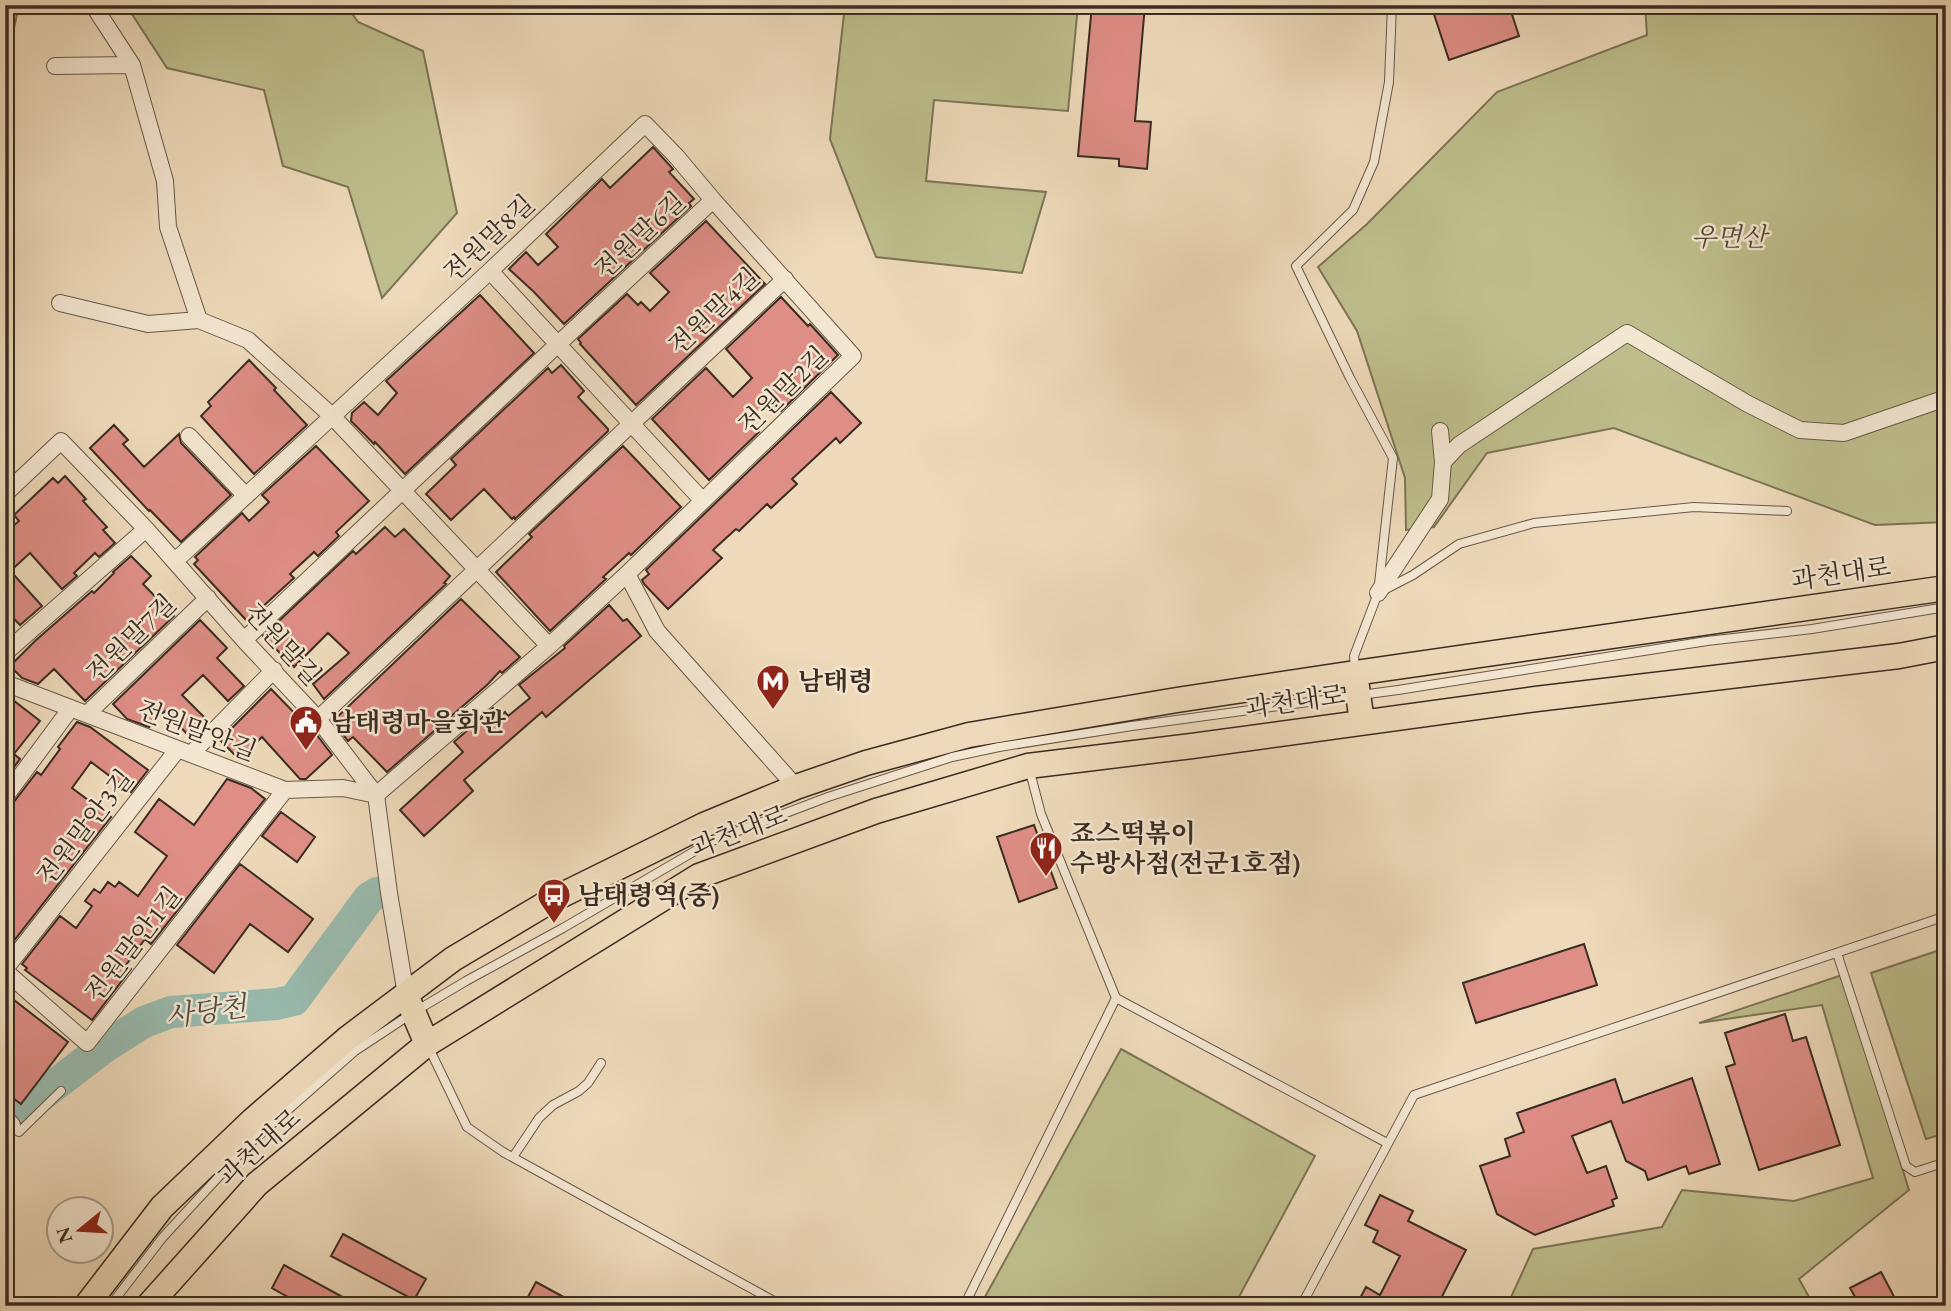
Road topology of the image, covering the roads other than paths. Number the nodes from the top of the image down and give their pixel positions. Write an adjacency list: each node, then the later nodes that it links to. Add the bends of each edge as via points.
1 (93, 5): 3 (street)
2 (1392, 5): 28 (lane, via 1389,82 1374,162 1353,210 1296,266 1393,458)
3 (132, 65): 4 (street); 10 (street, via 165,181 168,227)
4 (55, 66)
5 (676, 156): 6 (street, 전원말6길); 7 (street, 전원말8길, via 645,124)
6 (713, 200): 8 (street, 전원말4길); 11 (street, 전원말6길)
7 (490, 271): 11 (street); 13 (street, 전원말8길)
8 (785, 279): 14 (street, 전원말4길); 21 (street, 전원말2길, via 853,356)
9 (60, 303): 10 (street, via 148,324)
10 (199, 320): 13 (street, via 248,340)
11 (557, 345): 14 (street); 18 (street, 전원말6길)
12 (1946, 398): 17 (street, via 1844,433 1800,430 1627,333 1459,445)
13 (332, 416): 18 (street); 20 (street, 전원말8길)
14 (630, 423): 21 (street); 25 (street, 전원말4길)
15 (1440, 431): 17 (street)
16 (189, 436): 20 (street)
17 (1443, 462): 28 (street, via 1440,499)
18 (403, 491): 25 (street); 31 (street, 전원말6길)
19 (5, 494): 23 (street, 전원말길, via 61,441)
20 (246, 496): 24 (street, 전원말8길)
21 (703, 501): 26 (street, 전원말2길)
22 (1787, 511): 28 (lane, via 1693,507 1534,523 1460,544)
23 (146, 529): 24 (street, 전원말길); 34 (street)
24 (175, 561): 29 (street, 전원말길)
25 (476, 569): 32 (street); 40 (street, 전원말4길)
26 (627, 574): 32 (street, 전원말2길); 44 (street, 과천대로, via 657,631)
27 (1946, 588): 37 (main road, 과천대로)
28 (1378, 593): 37 (lane, via 1354,656)
29 (208, 598): 31 (street, 전원말길); 39 (street, 전원말7길)
30 (1946, 607): 37 (lane, via 1398,690)
31 (244, 639): 35 (street, 전원말길)
32 (549, 646): 46 (street, 전원말2길)
33 (1933, 652): 41 (main road, 과천대로)
34 (5, 653)
35 (274, 670): 40 (street, 전원말길); 42 (street, 전원말안3길)
36 (5, 682): 38 (street, 전원말안길)
37 (1357, 684): 41 (main road); 44 (main road, 과천대로, via 1177,700 969,735); 52 (lane, via 952,757 828,797 712,841 467,981)
38 (71, 708): 39 (street, 전원말안길); 47 (street)
39 (87, 714): 42 (street, 전원말안길)
40 (318, 719): 46 (street, 전원말길)
41 (1362, 722): 43 (main road, 과천대로)
42 (185, 752): 45 (street, 전원말안길); 50 (street, 전원말안3길)
43 (1028, 766): 51 (lane, via 1041,814); 53 (main road, 과천대로, via 876,811 699,876)
44 (796, 787): 52 (main road, 과천대로, via 704,825 552,900 453,959)
45 (285, 790): 46 (street, 전원말안길, via 343,788); 50 (street, 전원말안1길, via 87,1043)
46 (376, 795): 52 (street, 전원말길)
47 (5, 797)
48 (1946, 916): 49 (lane)
49 (1837, 953): 57 (lane, via 1414,1095); 59 (lane, via 1906,1166 1915,1172)
50 (5, 970)
51 (1116, 998): 57 (lane); 64 (lane)
52 (410, 1003): 53 (main road); 60 (main road, 과천대로, via 348,1038 253,1120 162,1207); 61 (lane, via 248,1144 163,1237)
53 (427, 1044): 58 (lane, via 467,1127); 62 (main road, 과천대로, via 257,1184)
54 (601, 1063): 58 (lane, via 579,1091 539,1118)
55 (61, 1091): 56 (lane, via 19,1132)
56 (7, 1124)
57 (1387, 1143): 65 (lane)
58 (513, 1157): 63 (lane)
59 (1946, 1162)
60 (86, 1306)
61 (110, 1306)
62 (148, 1306)
63 (783, 1306)
64 (964, 1306)
65 (1301, 1306)

